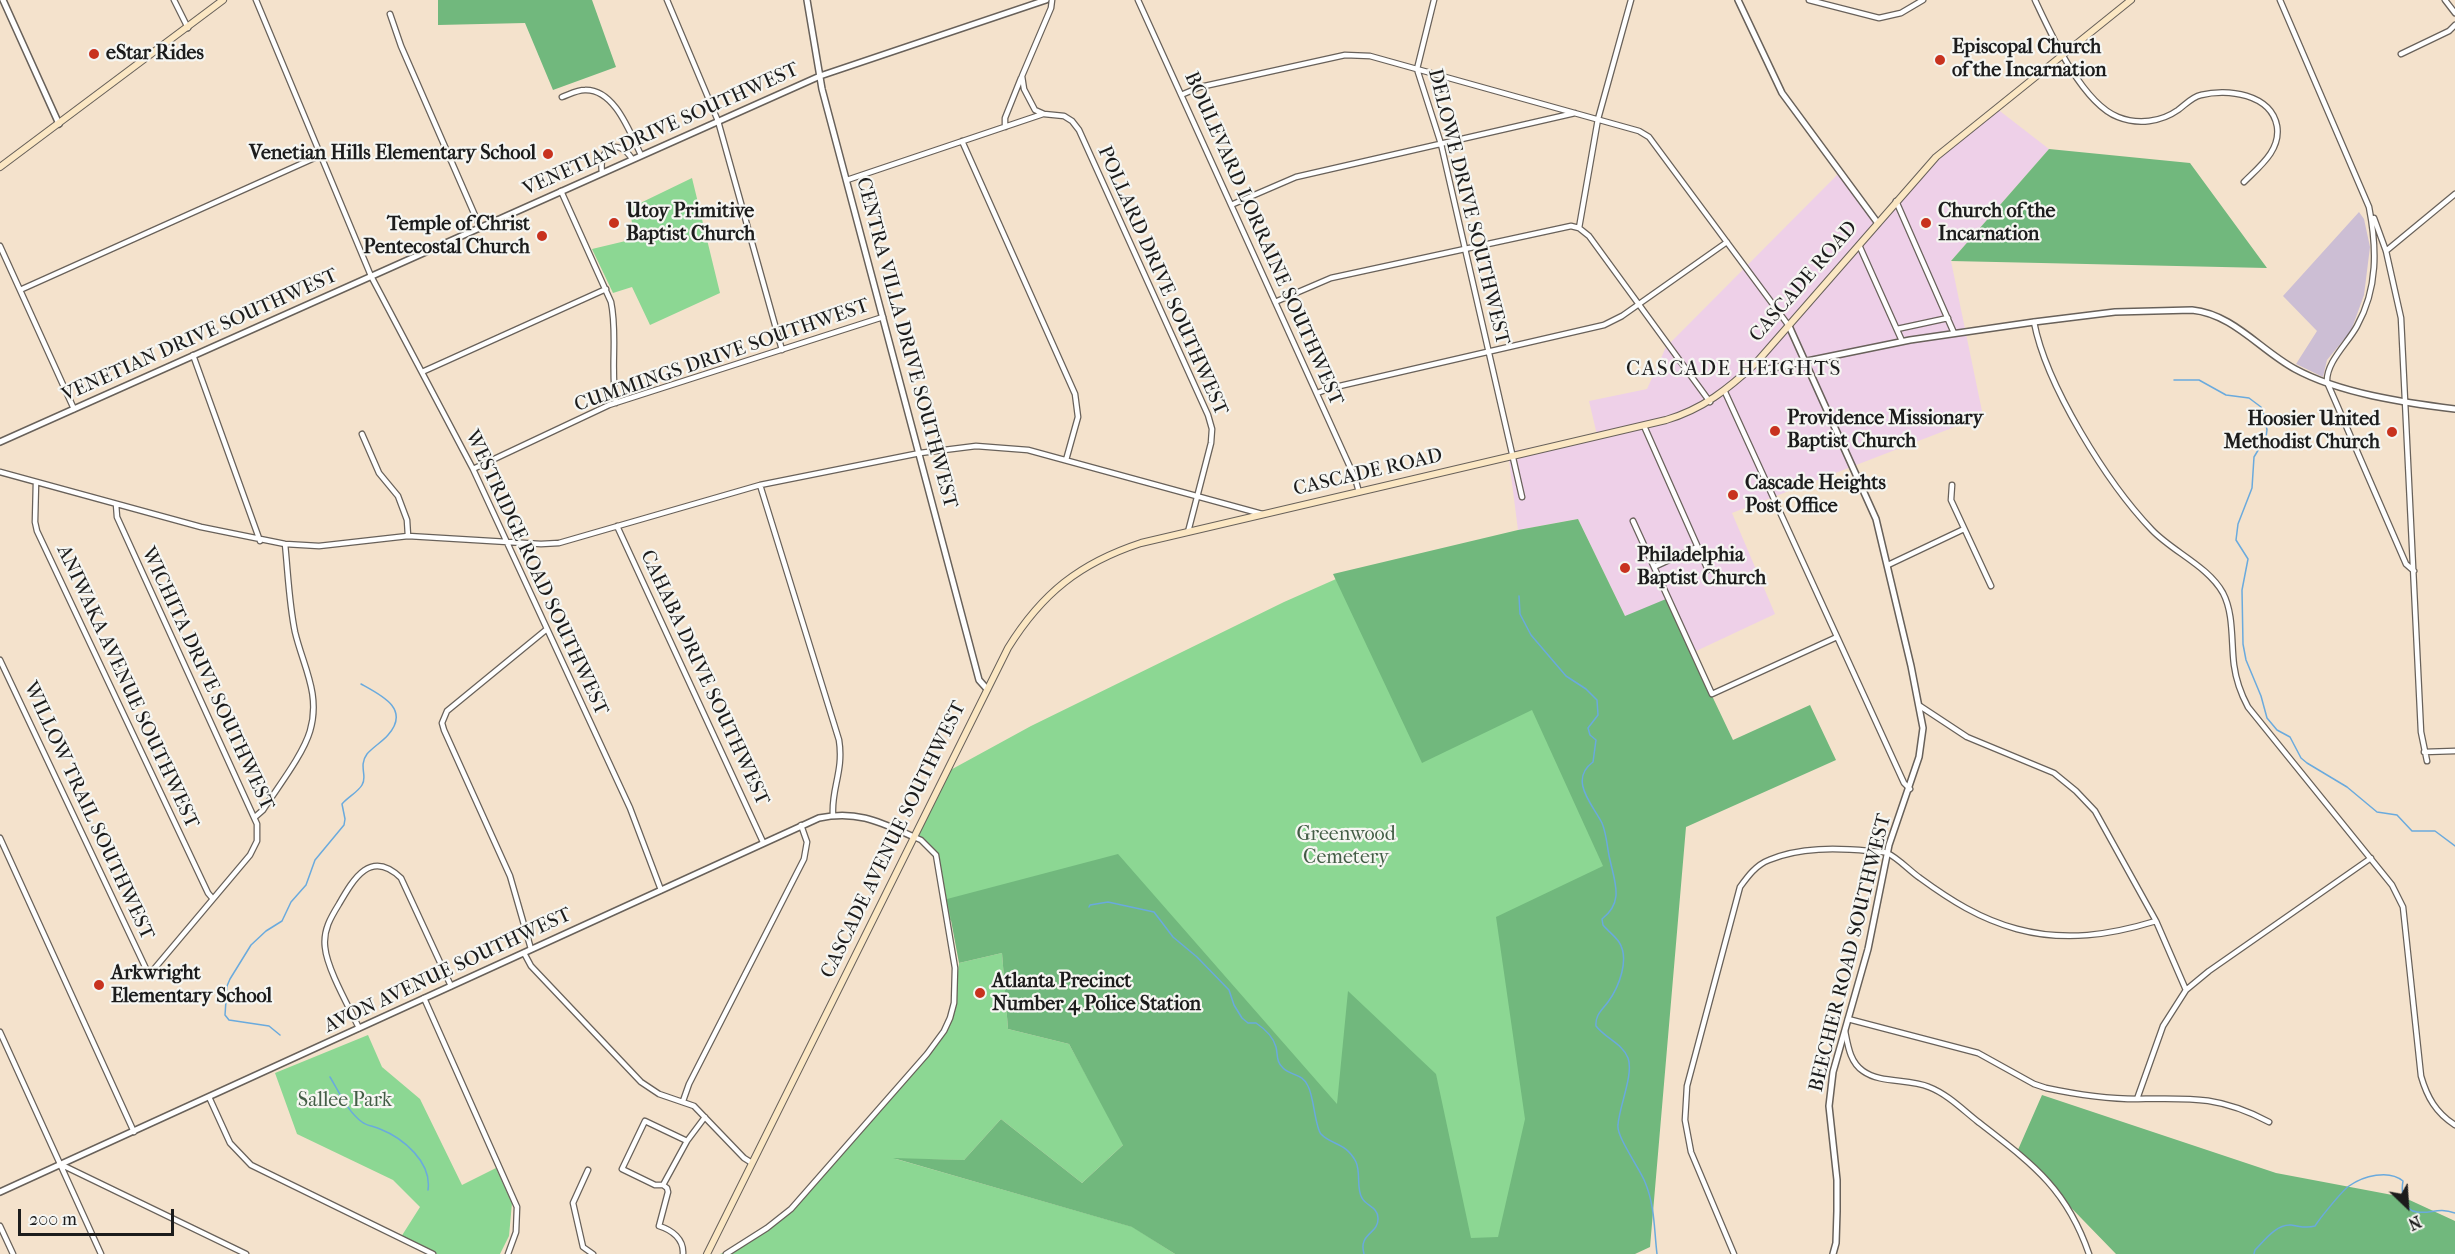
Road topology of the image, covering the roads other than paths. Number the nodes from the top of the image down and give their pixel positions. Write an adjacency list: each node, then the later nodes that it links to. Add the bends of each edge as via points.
1 (3, 0): 34 (street)
2 (174, 0): 22 (street)
3 (223, 0): 22 (main road)
4 (256, 0): 38 (street, WESTRIDGE ROAD SOUTHWEST)
5 (667, 0): 33 (street)
6 (807, 0): 26 (street, CENTRA VILLA DRIVE SOUTHWEST)
7 (1046, 0): 26 (street, VENETIAN DRIVE SOUTHWEST)
8 (1052, 0): 27 (street)
9 (1138, 0): 28 (street, BOULEVARD LORRAINE SOUTHWEST)
10 (1434, 0): 25 (street, DELOWE DRIVE SOUTHWEST)
11 (1631, 0): 32 (street)
12 (1738, 0): 50 (street, via 1782,93)
13 (1809, 0): 14 (street, via 1879,18 1901,13)
14 (1923, 0)
15 (2035, 0): 24 (street)
16 (2131, 0): 24 (main road, CASCADE ROAD)
17 (2280, 0): 49 (street)
18 (2445, 0): 19 (street)
19 (2455, 13)
20 (390, 14): 51 (street)
21 (2455, 26): 23 (street)
22 (188, 28): 34 (main road)
23 (2401, 54)
24 (2062, 55): 44 (street, via 2106,111 2134,122 2164,118 2202,94 2239,94 2260,99 2277,123 2277,142 2271,154); 47 (main road, CASCADE ROAD, via 1936,157)
25 (1417, 69): 28 (street, via 1370,56 1345,55 1200,87); 30 (street); 37 (street, DELOWE DRIVE SOUTHWEST)
26 (820, 76): 33 (street, VENETIAN DRIVE SOUTHWEST); 43 (street, CENTRA VILLA DRIVE SOUTHWEST)
27 (1022, 76): 31 (street, via 1028,101); 35 (street)
28 (1181, 95): 48 (street, BOULEVARD LORRAINE SOUTHWEST)
29 (562, 97): 39 (street, via 587,89 607,99)
30 (1576, 113): 32 (street); 37 (street)
31 (1044, 114): 35 (street); 96 (street, POLLARD DRIVE SOUTHWEST, via 1064,116 1079,130 1208,415 1211,443)
32 (1598, 119): 52 (street); 53 (street, via 1639,130 1649,137)
33 (718, 121): 39 (street, VENETIAN DRIVE SOUTHWEST); 70 (street)
34 (58, 124): 41 (main road)
35 (1005, 127): 36 (street)
36 (962, 141): 43 (street); 89 (street, via 1076,394 1078,417)
37 (1441, 144): 48 (street, via 1296,177); 56 (street, DELOWE DRIVE SOUTHWEST)
38 (321, 155): 58 (street, WESTRIDGE ROAD SOUTHWEST); 60 (street)
39 (641, 155): 40 (street, VENETIAN DRIVE SOUTHWEST)
40 (632, 159): 42 (street, VENETIAN DRIVE SOUTHWEST); 42 (street, via 625,150 613,147 602,157)
41 (0, 167)
42 (602, 172): 45 (street, VENETIAN DRIVE SOUTHWEST)
43 (846, 180): 63 (street, CENTRA VILLA DRIVE SOUTHWEST)
44 (2244, 182)
45 (561, 191): 51 (street, VENETIAN DRIVE SOUTHWEST); 59 (street)
46 (2455, 194): 57 (street)
47 (1896, 201): 50 (main road, CASCADE ROAD); 64 (street)
48 (1231, 205): 61 (street, BOULEVARD LORRAINE SOUTHWEST)
49 (2369, 207): 57 (street); 76 (street, via 2375,251 2370,293 2357,326 2326,371)
50 (1877, 222): 54 (main road, CASCADE ROAD)
51 (480, 227): 58 (street, VENETIAN DRIVE SOUTHWEST)
52 (1579, 228): 56 (street, via 1563,226); 62 (street)
53 (1726, 242): 62 (street); 66 (street)
54 (1858, 244): 66 (main road, CASCADE ROAD); 67 (street)
55 (0, 246): 60 (street)
56 (1465, 248): 61 (street, via 1331,278); 71 (street, DELOWE DRIVE SOUTHWEST)
57 (2386, 251): 81 (street, via 2401,318)
58 (371, 276): 72 (street, VENETIAN DRIVE SOUTHWEST); 75 (street, WESTRIDGE ROAD SOUTHWEST)
59 (606, 289): 75 (street); 80 (street, via 614,315)
60 (20, 290): 82 (street)
61 (1275, 302): 78 (street, BOULEVARD LORRAINE SOUTHWEST)
62 (1638, 304): 71 (street, via 1604,324); 79 (street)
63 (884, 317): 70 (street, CUMMINGS DRIVE SOUTHWEST); 87 (street, CENTRA VILLA DRIVE SOUTHWEST)
64 (1948, 318): 67 (street); 68 (street)
65 (2034, 322): 68 (street); 76 (street, via 2115,312 2204,311 2224,320 2293,368); 131 (street, via 2063,398 2104,468 2152,530 2210,576 2223,592 2230,613 2236,676 2248,708)
66 (1789, 326): 73 (street, BEECHER ROAD SOUTHWEST); 74 (main road, CASCADE ROAD)
67 (1898, 329): 69 (street)
68 (1954, 333): 69 (street)
69 (1902, 341): 73 (street)
70 (782, 350): 80 (street, CUMMINGS DRIVE SOUTHWEST)
71 (1488, 352): 78 (street); 88 (street, DELOWE DRIVE SOUTHWEST)
72 (193, 355): 82 (street, VENETIAN DRIVE SOUTHWEST); 106 (street)
73 (1805, 362): 74 (street, via 1768,369); 110 (street, BEECHER ROAD SOUTHWEST, via 1863,486)
74 (1756, 363): 77 (main road, CASCADE ROAD)
75 (422, 372): 90 (street, WESTRIDGE ROAD SOUTHWEST)
76 (2327, 382): 81 (street); 113 (street, via 2406,564)
77 (1725, 392): 79 (main road, CASCADE ROAD); 116 (street)
78 (1317, 393): 95 (street, BOULEVARD LORRAINE SOUTHWEST)
79 (1710, 402): 84 (main road, CASCADE ROAD)
80 (616, 403): 90 (street, CUMMINGS DRIVE SOUTHWEST)
81 (2406, 403): 83 (street); 113 (street)
82 (74, 408): 86 (street, VENETIAN DRIVE SOUTHWEST)
83 (2455, 409)
84 (1644, 426): 88 (main road, CASCADE ROAD); 109 (street)
85 (362, 434): 105 (street, via 379,473 398,496)
86 (0, 442)
87 (920, 453): 89 (street, via 994,446); 93 (street); 118 (street, CENTRA VILLA DRIVE SOUTHWEST, via 979,680)
88 (1512, 456): 95 (main road, CASCADE ROAD); 97 (street, DELOWE DRIVE SOUTHWEST)
89 (1066, 459): 96 (street)
90 (473, 469): 107 (street, WESTRIDGE ROAD SOUTHWEST)
91 (0, 472): 92 (street)
92 (36, 482): 98 (street); 133 (street, ANIWAKA AVENUE SOUTHWEST, via 37,531)
93 (760, 485): 101 (street); 124 (street, via 839,740 841,766)
94 (1952, 485): 103 (street, via 1951,500)
95 (1359, 492): 99 (main road, CASCADE ROAD)
96 (1197, 497): 99 (street); 104 (street, POLLARD DRIVE SOUTHWEST)
97 (1522, 497)
98 (116, 504): 106 (street); 125 (street, WICHITA DRIVE SOUTHWEST, via 117,517)
99 (1262, 514): 102 (main road, CASCADE ROAD)
100 (1634, 521): 111 (street)
101 (617, 526): 107 (street, via 559,543); 129 (street, CAHABA DRIVE SOUTHWEST)
102 (1197, 529): 104 (main road, CASCADE AVENUE SOUTHWEST)
103 (1964, 529): 110 (street); 114 (street)
104 (1188, 532): 118 (main road, CASCADE AVENUE SOUTHWEST, via 1117,550 1064,581 1022,626)
105 (408, 536): 107 (street); 108 (street, via 319,546)
106 (260, 541): 108 (street)
107 (507, 542): 115 (street, WESTRIDGE ROAD SOUTHWEST)
108 (285, 544): 125 (street, via 295,630 312,684 314,714 303,748)
109 (1697, 547): 111 (street); 112 (street)
110 (1888, 566): 119 (street, BEECHER ROAD SOUTHWEST)
111 (1654, 567): 116 (street, via 1712,694)
112 (1707, 570)
113 (2414, 571): 121 (street)
114 (1991, 586)
115 (547, 628): 132 (street, WESTRIDGE ROAD SOUTHWEST, via 630,808); 135 (street, via 447,711 442,723 510,876)
116 (1837, 637): 123 (street)
117 (0, 660): 137 (street, WILLOW TRAIL SOUTHWEST)
118 (987, 689): 127 (main road, CASCADE AVENUE SOUTHWEST)
119 (1920, 706): 123 (street, BEECHER ROAD SOUTHWEST, via 1922,742); 134 (street, via 1967,737 2054,773 2076,790 2095,811)
120 (2455, 751): 121 (street)
121 (2424, 752): 122 (street)
122 (2427, 761)
123 (1910, 789): 130 (street, BEECHER ROAD SOUTHWEST)
124 (833, 815): 126 (street, AVON AVENUE SOUTHWEST); 127 (street, AVON AVENUE SOUTHWEST, via 866,817)
125 (255, 817): 133 (street, WICHITA DRIVE SOUTHWEST, via 258,833 254,849)
126 (801, 825): 129 (street, AVON AVENUE SOUTHWEST); 147 (street, via 807,842 804,859)
127 (914, 837): 153 (main road, CASCADE AVENUE SOUTHWEST); 167 (street, via 936,855 955,968 950,1018 927,1054 791,1209)
128 (0, 838): 151 (street)
129 (763, 842): 132 (street, AVON AVENUE SOUTHWEST)
130 (1887, 853): 134 (street, via 1952,901 2018,930 2093,936); 141 (street, BEECHER ROAD SOUTHWEST, via 1868,949); 168 (street, via 1825,849 1784,855 1758,866 1740,887 1685,1103 1691,1152)
131 (2371, 858): 139 (street); 150 (street, via 2403,907 2426,1092 2440,1113)
132 (661, 890): 135 (street, AVON AVENUE SOUTHWEST)
133 (213, 899): 137 (street, WICHITA DRIVE SOUTHWEST)
134 (2157, 921): 139 (street)
135 (531, 950): 136 (street, AVON AVENUE SOUTHWEST)
136 (524, 953): 138 (street, AVON AVENUE SOUTHWEST); 147 (street, via 531,966 641,1082 659,1094)
137 (149, 975)
138 (451, 986): 140 (street, AVON AVENUE SOUTHWEST); 142 (street, via 401,878 385,867 365,869 352,881 329,922 324,940 327,958)
139 (2186, 990): 146 (street, via 2163,1026)
140 (424, 998): 142 (street, AVON AVENUE SOUTHWEST); 163 (street, via 517,1207 516,1232)
141 (1848, 1019): 143 (street, BEECHER ROAD SOUTHWEST); 146 (street, via 1978,1053 2046,1088)
142 (359, 1028): 145 (street, AVON AVENUE SOUTHWEST)
143 (1845, 1031): 169 (street, BEECHER ROAD SOUTHWEST, via 1833,1072 1829,1106 1837,1180); 170 (street, via 1851,1056 1862,1071 1936,1090 2037,1167 2074,1217)
144 (0, 1032): 154 (street)
145 (209, 1097): 151 (street, AVON AVENUE SOUTHWEST); 162 (street, via 231,1143 251,1165)
146 (2136, 1099): 149 (street, via 2192,1098 2233,1106)
147 (683, 1101): 148 (street)
148 (705, 1117): 152 (street); 153 (street)
149 (2269, 1122)
150 (2455, 1125)
151 (134, 1132): 154 (street, AVON AVENUE SOUTHWEST)
152 (687, 1141): 156 (street); 156 (street, via 645,1121 630,1148 621,1169)
153 (752, 1163): 166 (main road, CASCADE AVENUE SOUTHWEST)
154 (62, 1165): 157 (street, AVON AVENUE SOUTHWEST); 160 (street); 161 (street)
155 (588, 1170): 164 (street, via 573,1203 583,1247)
156 (663, 1185): 165 (street, via 668,1192 659,1226 681,1241)
157 (0, 1192)
158 (0, 1226): 159 (street)
159 (13, 1254)
160 (101, 1254)
161 (246, 1254)
162 (433, 1254)
163 (508, 1254)
164 (593, 1254)
165 (683, 1254)
166 (707, 1254)
167 (726, 1254)
168 (1734, 1254)
169 (1833, 1254)
170 (2090, 1254)

